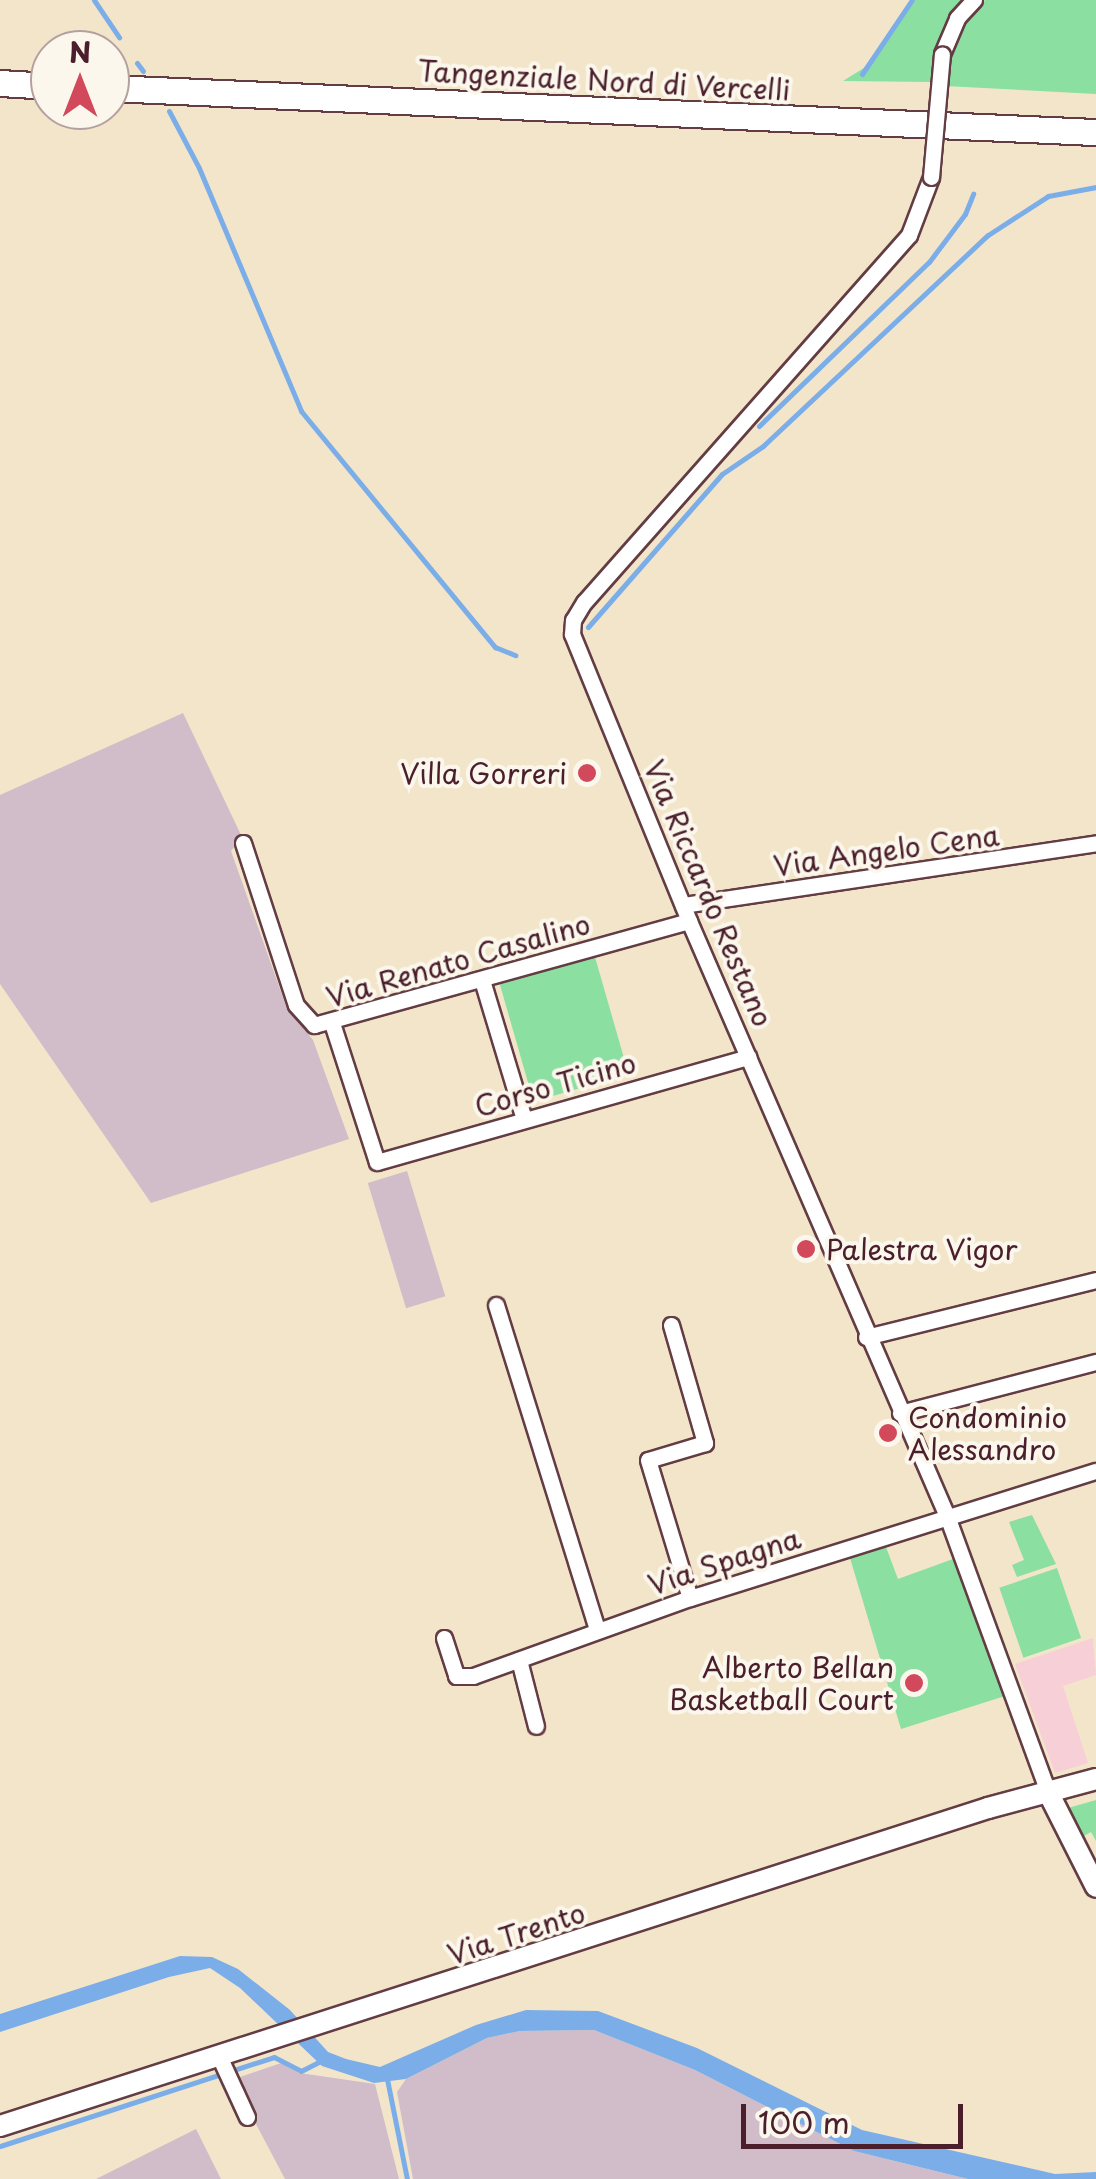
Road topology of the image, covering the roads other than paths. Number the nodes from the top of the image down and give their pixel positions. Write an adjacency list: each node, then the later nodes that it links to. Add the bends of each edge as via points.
1 (974, 0): 8 (street, Via Riccardo Restano, bridge, via 957,18 942,54 932,177 909,234 573,620 572,634)
2 (0, 83): 3 (main road)
3 (30, 85)
4 (130, 89): 5 (main road, Tangenziale Nord di Vercelli)
5 (1096, 132)
6 (1096, 843): 8 (street, Via Angelo Cena)
7 (242, 844): 10 (street, Via Renato Casalino, via 296,1005 314,1026)
8 (686, 913): 9 (street, Via Renato Casalino); 11 (street, Via Riccardo Restano)
9 (482, 980): 10 (street, Via Renato Casalino); 12 (street)
10 (332, 1023): 12 (street, Corso Ticino, via 377,1162)
11 (748, 1057): 12 (street, Corso Ticino); 16 (street, Via Riccardo Restano)
12 (524, 1118)
13 (1096, 1280): 16 (street)
14 (496, 1305): 22 (street)
15 (671, 1325): 21 (street, via 706,1444 648,1460)
16 (866, 1337): 18 (street, Via Riccardo Restano)
17 (1096, 1362): 18 (street)
18 (900, 1413): 20 (street, Via Riccardo Restano)
19 (1096, 1471): 20 (street, Via Spagna)
20 (947, 1516): 21 (street, Via Spagna); 27 (street, Via Riccardo Restano)
21 (690, 1598): 22 (street, Via Spagna)
22 (597, 1630): 24 (street, Via Spagna)
23 (444, 1638): 24 (street, Via Spagna, via 456,1676)
24 (519, 1660): 25 (street)
25 (536, 1726)
26 (1096, 1779): 27 (street, Via Trento)
27 (1048, 1792): 28 (street, Via Riccardo Restano); 29 (street, Via Trento, via 313,2026)
28 (1096, 1888)
29 (224, 2068): 30 (street); 31 (street, Via Trento)
30 (247, 2117)
31 (0, 2126)

